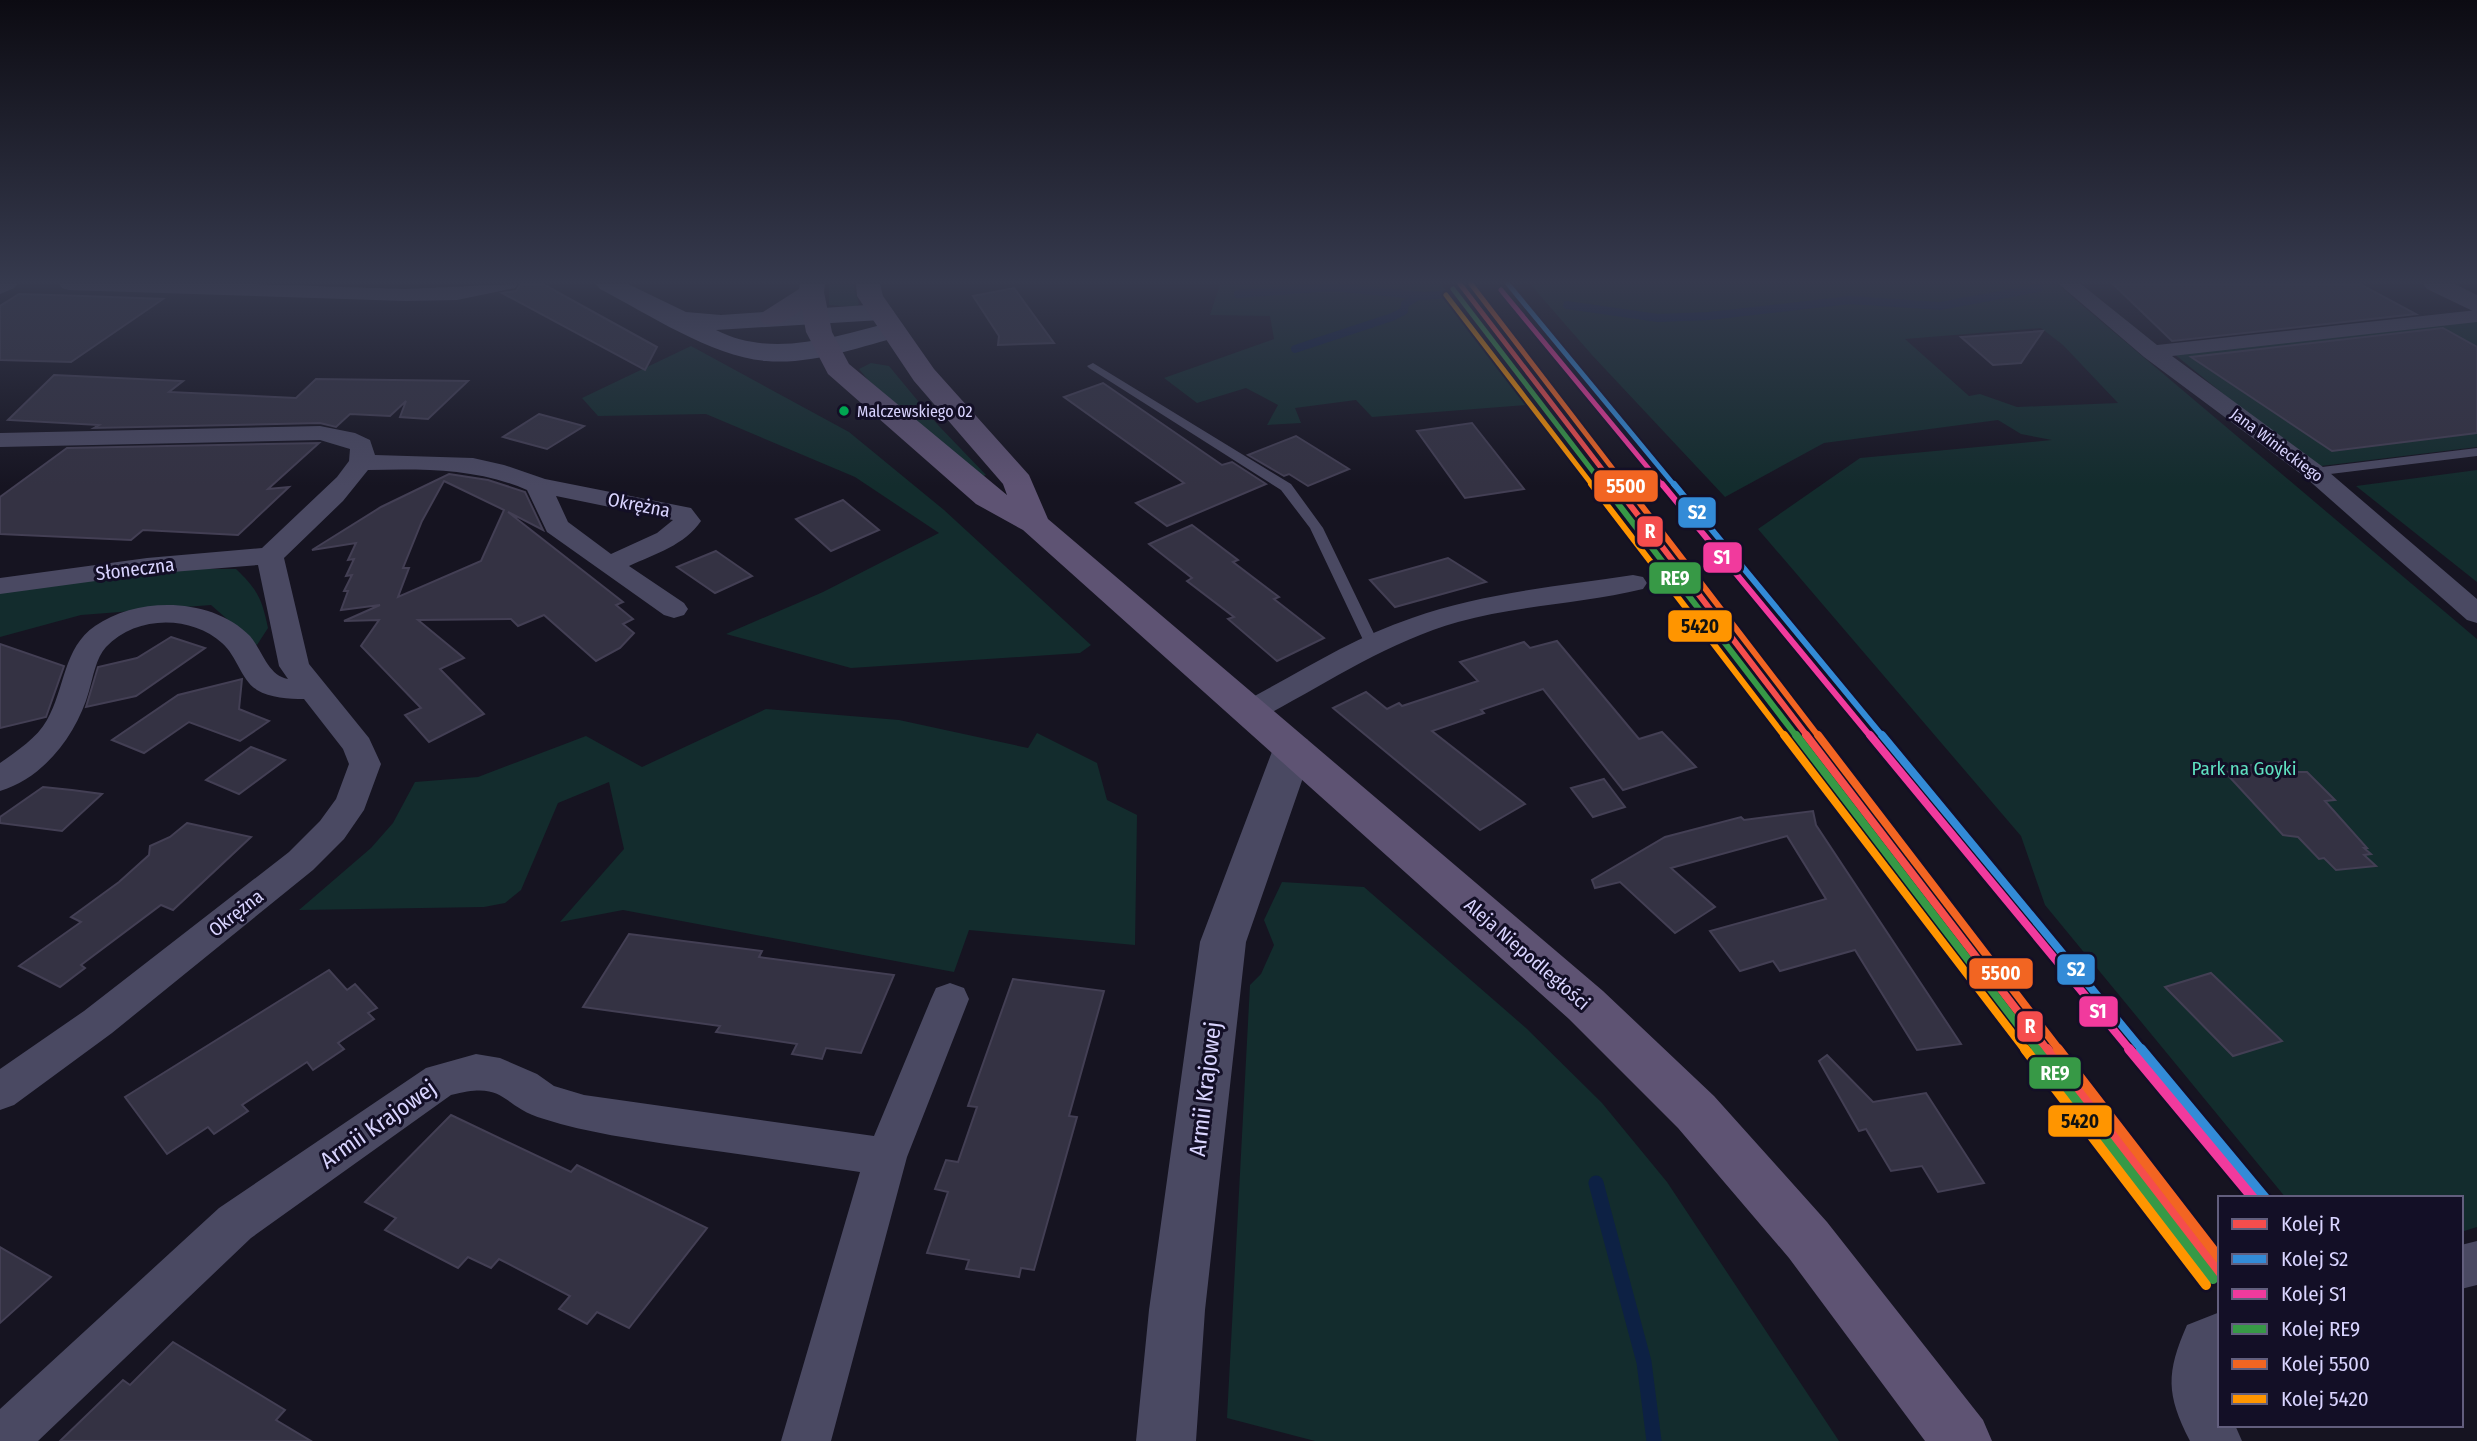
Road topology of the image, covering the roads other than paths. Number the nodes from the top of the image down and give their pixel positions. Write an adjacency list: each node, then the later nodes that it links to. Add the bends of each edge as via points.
1 (758, 351): 2 (main road)
2 (801, 351)
3 (828, 351): 13 (main road, Aleja Niepodległości, via 838,368 987,497)
4 (907, 351): 13 (main road, Aleja Niepodległości, via 1018,482)
5 (2159, 351): 6 (street)
6 (2152, 352): 11 (street, Jana Winieckiego)
7 (1093, 366): 20 (lane, via 1286,488 1316,528)
8 (0, 440): 10 (street, via 320,433 361,445)
9 (2477, 452): 11 (lane)
10 (360, 463): 12 (street, Okrężna, via 472,465 504,471); 14 (street)
11 (2314, 472): 19 (street, Jana Winieckiego)
12 (538, 485): 15 (street, via 556,526); 15 (street, Okrężna, via 682,514 688,521 667,539)
13 (1034, 523): 22 (main road, Aleja Niepodległości)
14 (271, 556): 17 (street, Słoneczna, via 147,566); 21 (street, Okrężna, via 294,666)
15 (609, 565): 18 (street)
16 (1633, 583): 20 (street, via 1455,614)
17 (0, 586)
18 (674, 609)
19 (2477, 614)
20 (1372, 644): 22 (street)
21 (310, 689): 24 (street, via 271,685 226,631 204,619 179,614 134,619 100,636 89,649 60,727); 26 (street, Okrężna, via 358,746 365,764 352,802 332,830 301,861 129,998)
22 (1250, 711): 23 (main road, Aleja Niepodległości)
23 (1293, 749): 29 (street, Armii Krajowej, via 1223,942 1177,1310); 32 (main road, Aleja Niepodległości, via 1586,1005 1696,1112 1808,1240)
24 (0, 779)
25 (950, 999): 27 (street)
26 (0, 1092)
27 (886, 1157): 30 (street, Armii Krajowej, via 584,1113 542,1101 500,1075 476,1071 440,1080 235,1223); 31 (street)
28 (2218, 1336): 33 (street, via 2204,1342 2192,1371 2204,1419)
29 (1166, 1440)
30 (2, 1441)
31 (806, 1441)
32 (1962, 1441)
33 (2217, 1441)

